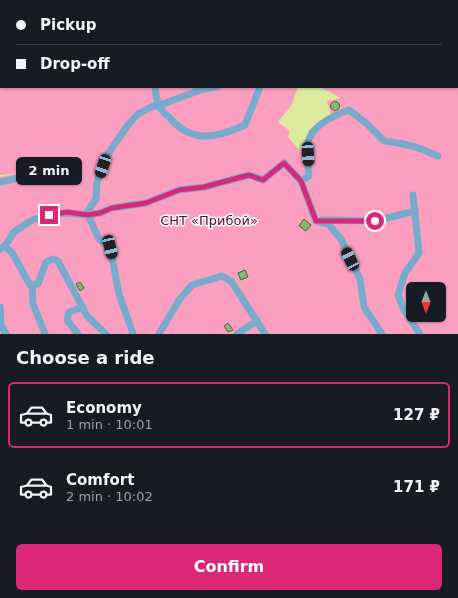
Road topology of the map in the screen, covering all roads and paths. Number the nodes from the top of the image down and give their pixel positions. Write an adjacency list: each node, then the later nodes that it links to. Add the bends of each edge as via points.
1 (155, 88): 4 (lane)
2 (210, 88): 4 (lane)
3 (260, 88): 4 (lane, via 245,125 230,132 210,136 193,135 182,130)
4 (158, 105): 11 (lane, via 138,114 105,158 97,182 96,199 87,212)
5 (438, 156): 7 (lane, via 402,142 384,141 349,110 318,126 309,139 309,176)
6 (50, 174): 8 (lane, via 40,173)
7 (301, 181): 11 (lane, via 284,163 263,180 249,175 234,178 204,187 179,190 146,203); 12 (lane)
8 (0, 182)
9 (413, 195): 10 (lane)
10 (415, 212): 12 (lane, via 375,221); 18 (lane, via 419,253 405,273 398,295)
11 (88, 215): 13 (lane, via 67,212 32,220 14,232); 23 (lane, via 99,239 110,247 119,294)
12 (316, 221): 27 (lane, via 328,224 340,239 360,279 364,307)
13 (2, 248): 14 (lane, via 13,254)
14 (32, 285): 16 (lane, via 38,284 46,262 53,259 58,261); 20 (lane, via 34,304)
15 (0, 307): 19 (lane, via 1,325)
16 (83, 307): 21 (lane, via 69,312 67,320); 22 (lane, via 87,316)
17 (257, 321): 24 (lane, via 231,281 222,276 192,285 179,300); 25 (lane); 26 (lane)
18 (417, 330): 28 (lane)
19 (6, 334)
20 (45, 334)
21 (78, 334)
22 (106, 334)
23 (134, 334)
24 (159, 334)
25 (237, 334)
26 (265, 334)
27 (382, 334)
28 (420, 334)

